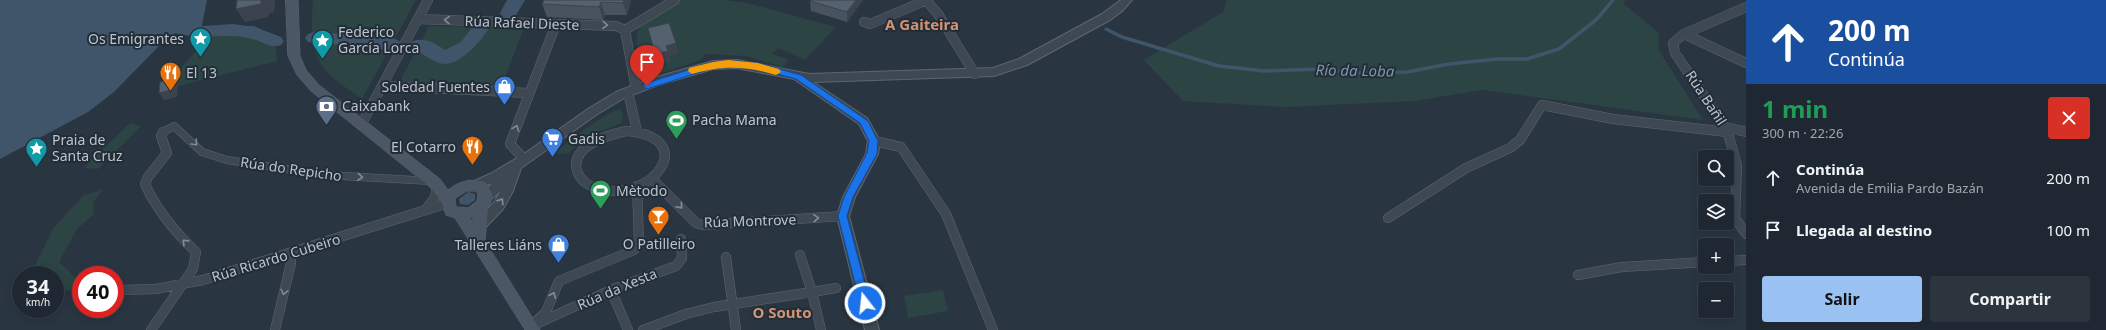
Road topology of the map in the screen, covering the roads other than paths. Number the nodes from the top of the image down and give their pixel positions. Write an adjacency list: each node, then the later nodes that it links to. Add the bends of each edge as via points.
1 (292, 0): 18 (main road, via 294,56 301,72 315,88)
2 (428, 0): 7 (street)
3 (675, 0): 10 (street)
4 (926, 0): 8 (street, via 870,24); 13 (street, via 938,14)
5 (1126, 0): 13 (street, via 1106,17 1023,62 994,72)
6 (1746, 7): 11 (street)
7 (418, 19): 9 (street, Rúa Rafael Dieste, one-way to 7); 15 (street)
8 (864, 22)
9 (556, 24): 10 (street, Rúa Rafael Dieste, one-way to 10, via 616,26); 17 (street)
10 (625, 30): 16 (street)
11 (1684, 34): 12 (street); 19 (street, Rúa Bañil, via 1673,44 1675,53)
12 (1746, 63)
13 (975, 74): 14 (street)
14 (798, 77): 16 (street, via 758,66 728,63 701,68); 23 (street, via 863,121)
15 (383, 86): 17 (street); 18 (street)
16 (632, 91): 20 (street); 24 (street, via 610,101)
17 (529, 93): 24 (street, one-way to 17, via 510,144)
18 (361, 125): 27 (main road)
19 (1726, 130): 22 (street); 36 (street, via 1613,119 1542,105 1520,140 1510,148 1466,168); 38 (street, Rúa Bañil, via 1737,165 1735,218)
20 (637, 131): 26 (street, via 647,133 664,149 663,164); 29 (street, via 613,133 590,143 576,164 579,177 588,185 606,191)
21 (163, 132): 27 (street, Rúa do Repicho, one-way to 27, via 174,126 205,153 234,161 297,171); 48 (street, one-way to 21, via 193,269 196,252 174,232 145,184 167,153 161,136)
22 (1746, 132)
23 (874, 141): 35 (street, via 872,154 849,197); 62 (street, via 901,147 946,214)
24 (526, 160): 25 (street)
25 (514, 169): 28 (street); 32 (street); 37 (street, one-way to 25, via 499,205)
26 (652, 179): 29 (street); 35 (street, Rúa Montrove, one-way to 35, via 696,223 703,225)
27 (434, 183): 30 (main road); 31 (main road); 33 (street, via 434,199)
28 (476, 185): 30 (main road); 32 (main road, via 484,190)
29 (636, 186): 54 (street, one-way to 29, via 546,312 559,281 634,250 637,246 639,242)
30 (458, 188): 31 (main road)
31 (448, 201): 33 (street, Rúa Ricardo Cubeiro); 34 (main road, via 451,211)
32 (484, 201): 34 (main road, via 472,212); 37 (main road)
33 (427, 208): 41 (street, Rúa Ricardo Cubeiro)
34 (460, 214): 40 (main road)
35 (843, 216): 61 (street)
36 (1388, 218)
37 (479, 226): 40 (main road)
38 (1746, 234)
39 (681, 239): 51 (street, Rúa da Xesta, via 681,264)
40 (478, 241): 54 (main road)
41 (291, 254): 48 (street, Rúa Ricardo Cubeiro); 56 (street, one-way to 56)
42 (800, 255): 52 (street)
43 (726, 257): 53 (street)
44 (1746, 260): 45 (street)
45 (1734, 261)
46 (1698, 262): 47 (street, via 1622,267)
47 (1578, 275)
48 (182, 286): 50 (street, Rúa Ricardo Cubeiro); 55 (street)
49 (836, 288): 52 (street)
50 (124, 290)
51 (612, 290): 54 (street, Rúa da Xesta); 57 (street)
52 (812, 292): 53 (street); 60 (street)
53 (733, 304): 58 (street, via 686,314); 59 (street)
54 (532, 328)
55 (150, 330)
56 (275, 330)
57 (628, 330)
58 (643, 330)
59 (736, 330)
60 (821, 330)
61 (872, 330)
62 (993, 330)

